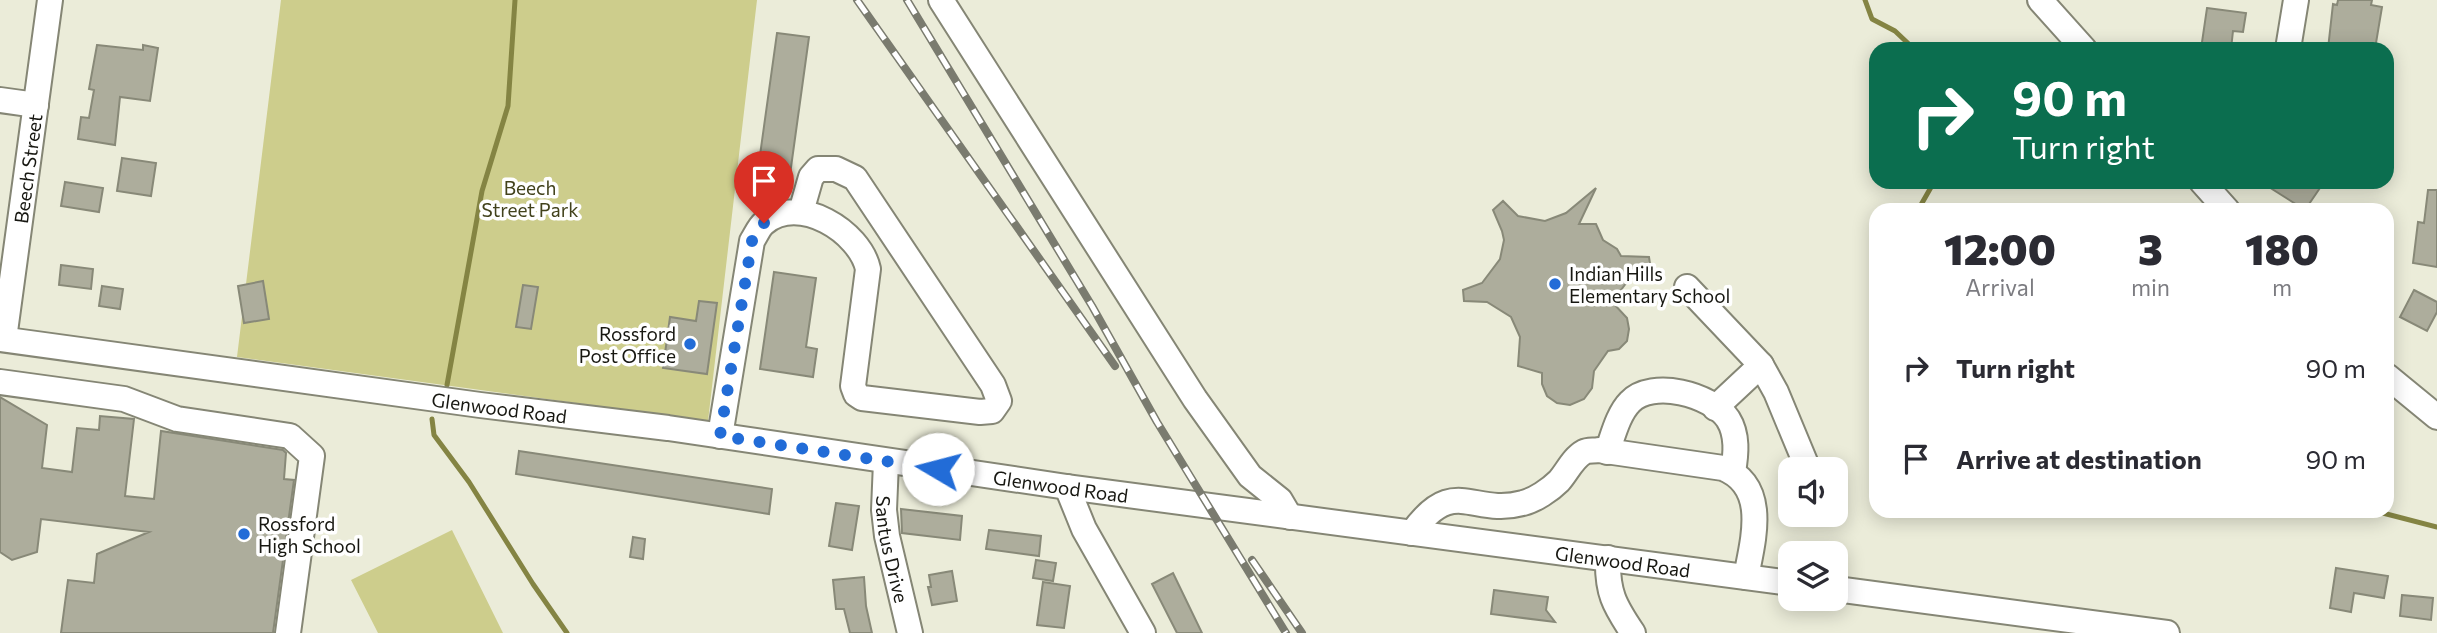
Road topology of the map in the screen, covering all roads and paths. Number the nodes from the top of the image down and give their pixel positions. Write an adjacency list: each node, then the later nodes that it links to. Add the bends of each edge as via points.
1 (50, 0): 8 (street, Beech Street)
2 (941, 0): 26 (street, via 1195,399 1250,476 1280,500)
3 (2040, 0): 5 (street)
4 (2296, 0): 6 (street)
5 (2078, 42)
6 (2289, 42)
7 (0, 100): 8 (street)
8 (36, 105): 10 (street, Beech Street)
9 (801, 212): 11 (street, via 811,177 818,169 836,169 855,178); 12 (street, via 819,216 843,232); 20 (street, via 780,214 764,223 752,241)
10 (10, 223): 14 (street, Beech Street)
11 (894, 236): 12 (street); 12 (street, via 993,385 999,401 992,411 856,394 853,386 868,269)
12 (862, 254)
13 (1687, 287): 15 (street)
14 (2, 339): 20 (street, Glenwood Road)
15 (1761, 365): 18 (street); 22 (street)
16 (0, 382): 32 (street, via 124,399 177,419 290,436 312,456)
17 (2394, 382): 19 (street)
18 (1716, 408): 21 (street, via 1674,391 1641,393 1628,403); 24 (street, via 1727,418 1735,437)
19 (2437, 417)
20 (720, 436): 23 (street, Glenwood Road)
21 (1607, 452): 24 (street); 27 (street, via 1585,451 1557,483 1523,503 1450,502 1426,514)
22 (1803, 457)
23 (886, 462): 25 (street, Glenwood Road); 33 (street, Santus Drive, via 887,536)
24 (1733, 472): 29 (street, via 1748,489 1755,517)
25 (1067, 487): 26 (street, Glenwood Road); 34 (street, via 1084,529)
26 (1290, 517): 27 (street, Glenwood Road)
27 (1412, 533): 28 (street, Glenwood Road)
28 (1608, 558): 29 (street, Glenwood Road); 35 (street, via 1608,582)
29 (1746, 578): 30 (street, Glenwood Road)
30 (1778, 582)
31 (1848, 591): 36 (street)
32 (288, 633)
33 (910, 633)
34 (1143, 633)
35 (1633, 633)
36 (2167, 633)

